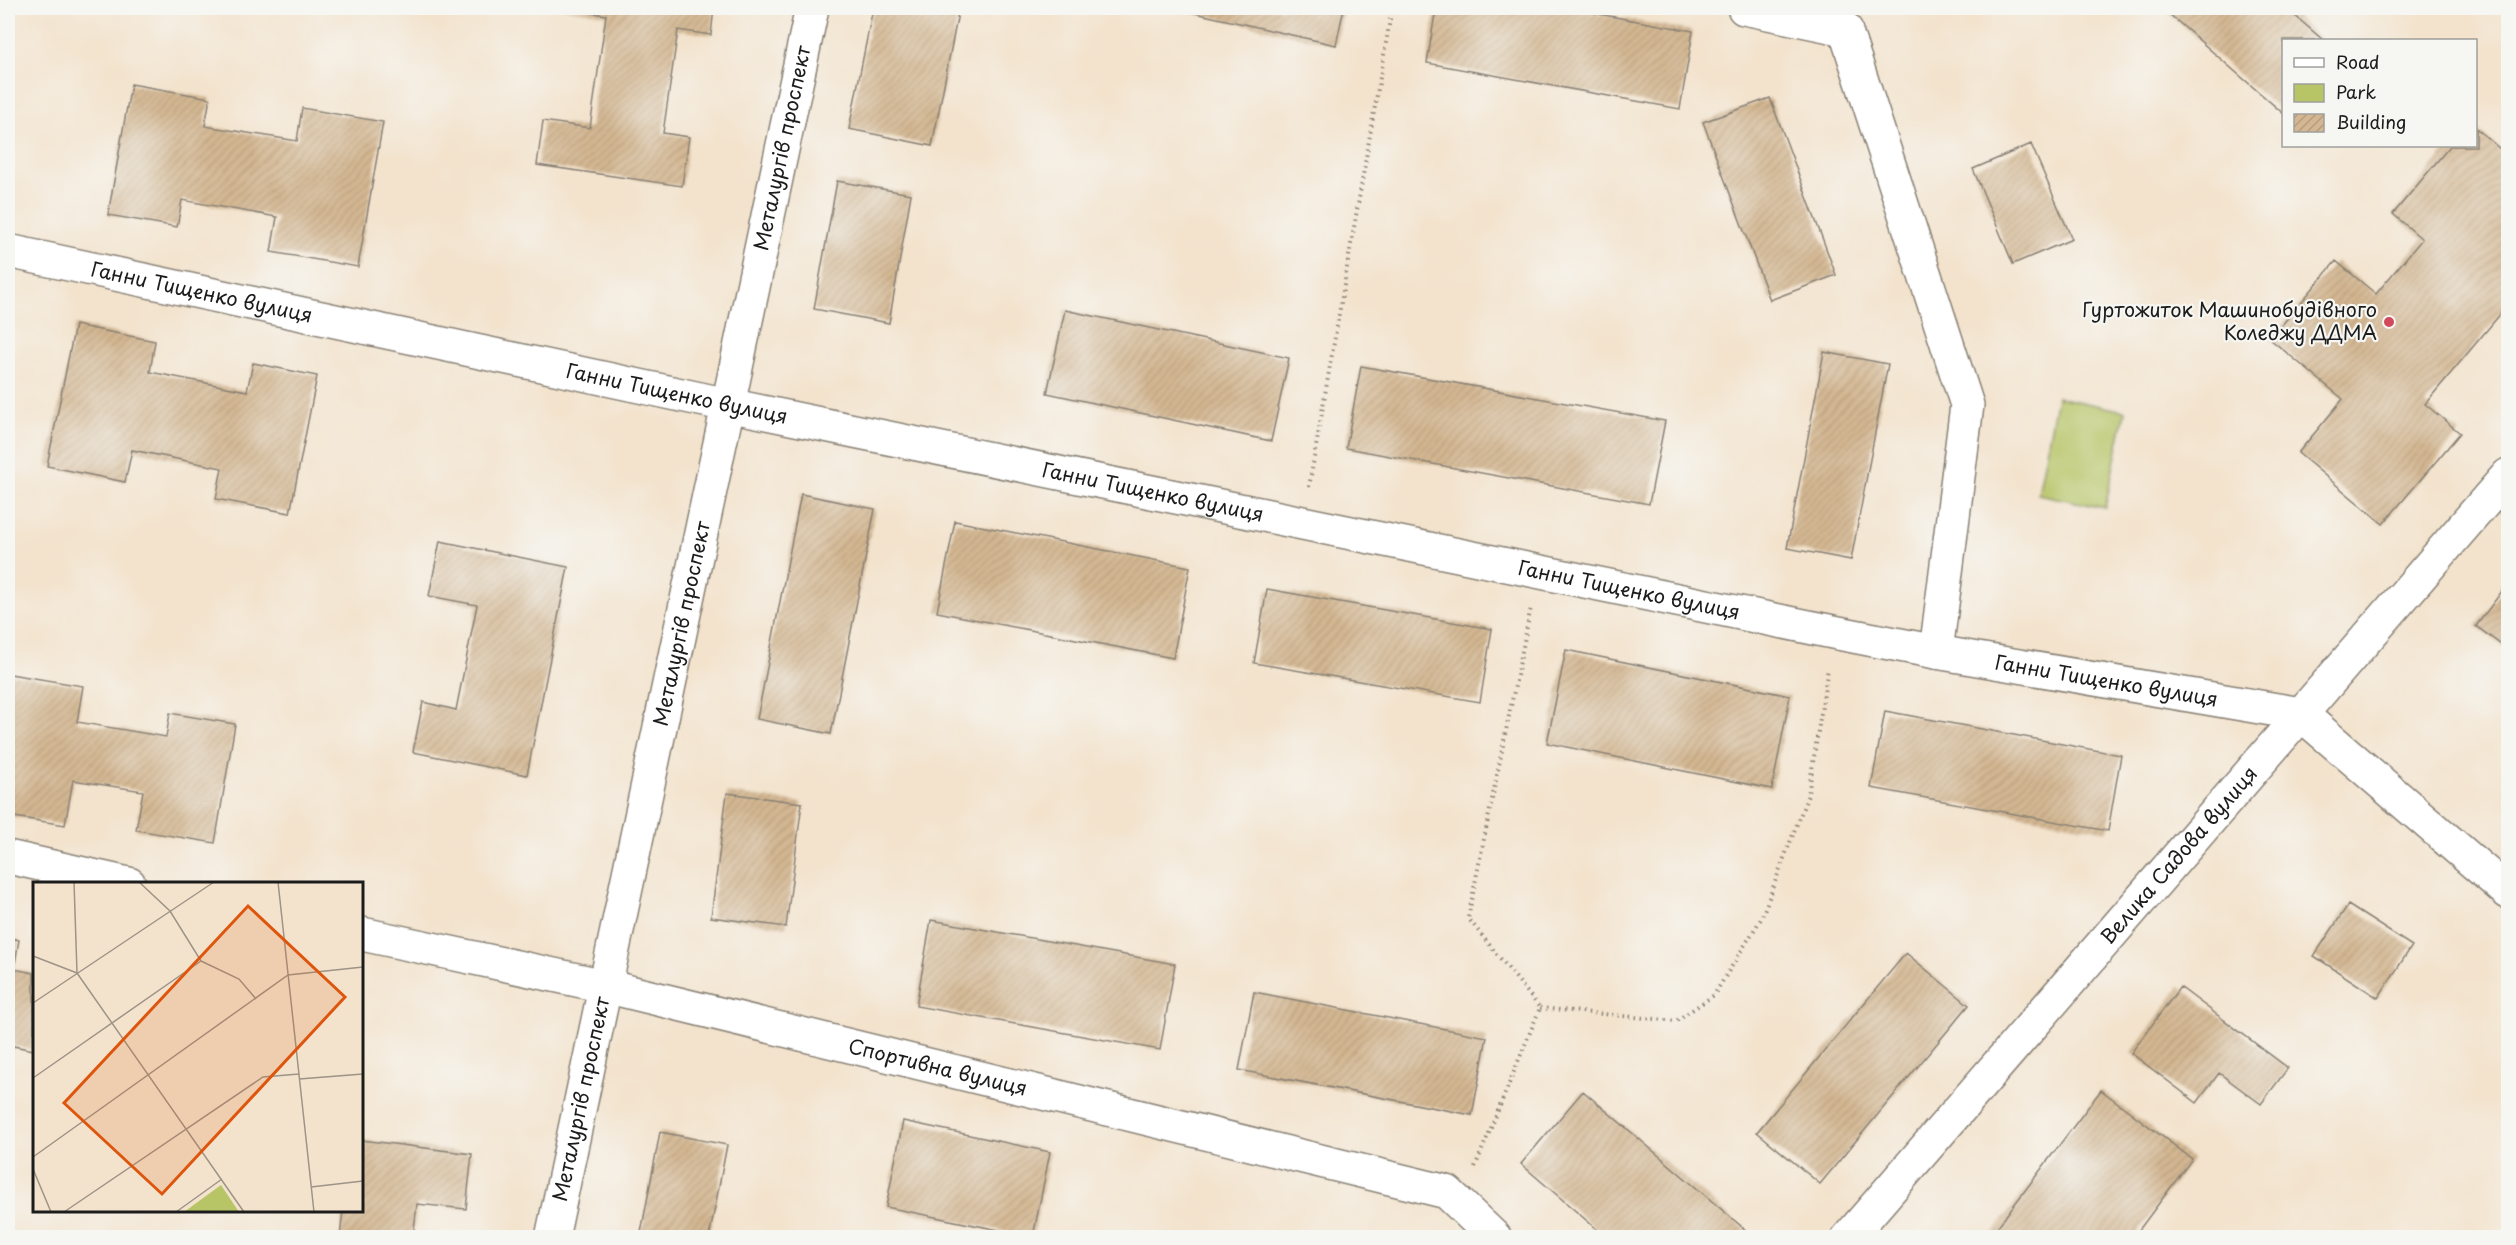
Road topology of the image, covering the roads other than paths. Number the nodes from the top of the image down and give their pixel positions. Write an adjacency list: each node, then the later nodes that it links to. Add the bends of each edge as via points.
1 (812, 8): 5 (street, Металургів проспект)
2 (1744, 8): 3 (street)
3 (1847, 18): 7 (street, via 1967,405)
4 (8, 251): 5 (street, Ганни Тищенко вулиця)
5 (728, 405): 7 (street, Ганни Тищенко вулиця); 13 (street, Металургів проспект)
6 (2508, 475): 8 (street, Велика Садова вулиця)
7 (1936, 652): 8 (street, Ганни Тищенко вулиця)
8 (2301, 714): 11 (street); 16 (street, Велика Садова вулиця)
9 (8, 857): 10 (street)
10 (120, 882)
11 (2508, 892)
12 (363, 934): 13 (street, Спортивна вулиця)
13 (605, 986): 14 (street, Металургів проспект); 15 (street, Спортивна вулиця, via 1447,1192)
14 (552, 1238)
15 (1495, 1238)
16 (1848, 1238)

